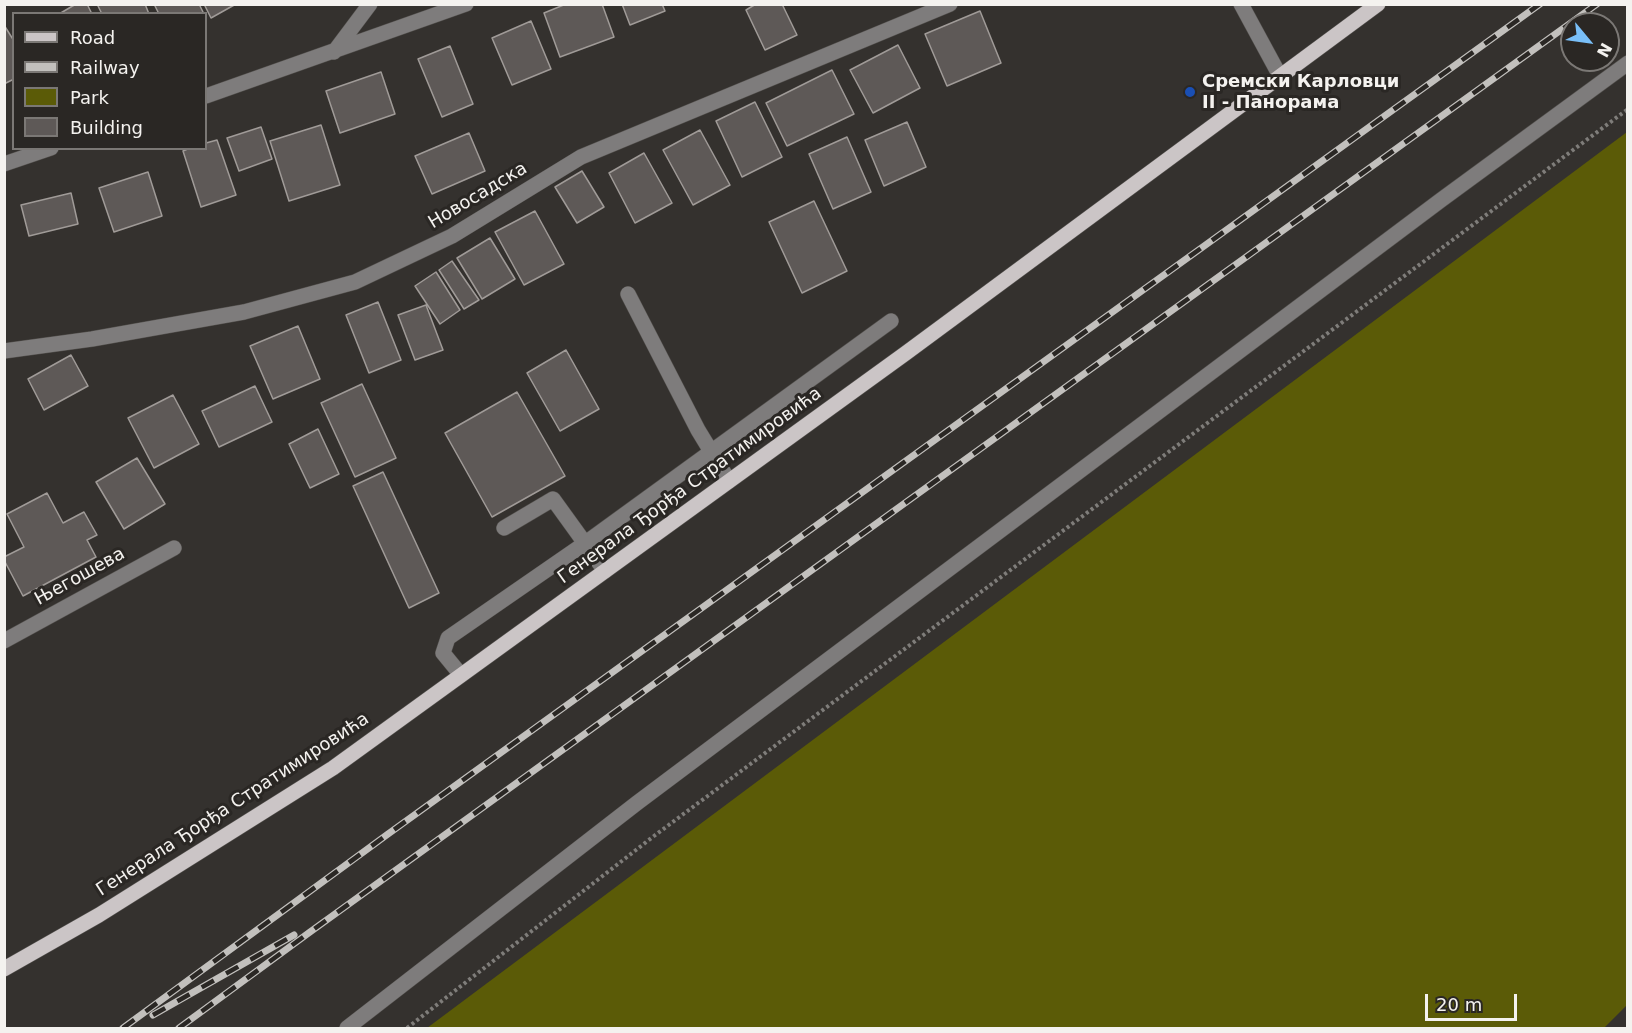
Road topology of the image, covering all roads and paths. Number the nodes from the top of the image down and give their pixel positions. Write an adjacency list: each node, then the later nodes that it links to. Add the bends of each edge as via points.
1 (370, 4): 6 (street)
2 (466, 4): 6 (street)
3 (950, 4): 15 (street, Новосадска, via 580,157 452,236 355,282 244,312)
4 (1378, 4): 8 (main road, Генерала Ђорђа Стратимировића)
5 (1245, 6): 8 (street)
6 (334, 52): 9 (street)
7 (1628, 63): 25 (street, via 637,803)
8 (1280, 76): 17 (main road, Генерала Ђорђа Стратимировића)
9 (207, 96)
10 (1628, 109): 26 (path, via 654,836)
11 (45, 150): 12 (street)
12 (4, 164)
13 (628, 294): 16 (street)
14 (891, 321): 16 (street)
15 (4, 351)
16 (711, 452): 17 (street); 19 (street)
17 (729, 481): 21 (main road, Генерала Ђорђа Стратимировића)
18 (504, 528): 19 (street, via 553,499)
19 (584, 544): 21 (street); 23 (street, via 448,638 443,653)
20 (174, 548): 22 (street, Његошева)
21 (605, 571): 23 (main road, Генерала Ђорђа Стратимировића)
22 (4, 640)
23 (461, 675): 24 (main road, Генерала Ђорђа Стратимировића, via 333,768 99,915)
24 (4, 969)
25 (347, 1029)
26 (406, 1029)

